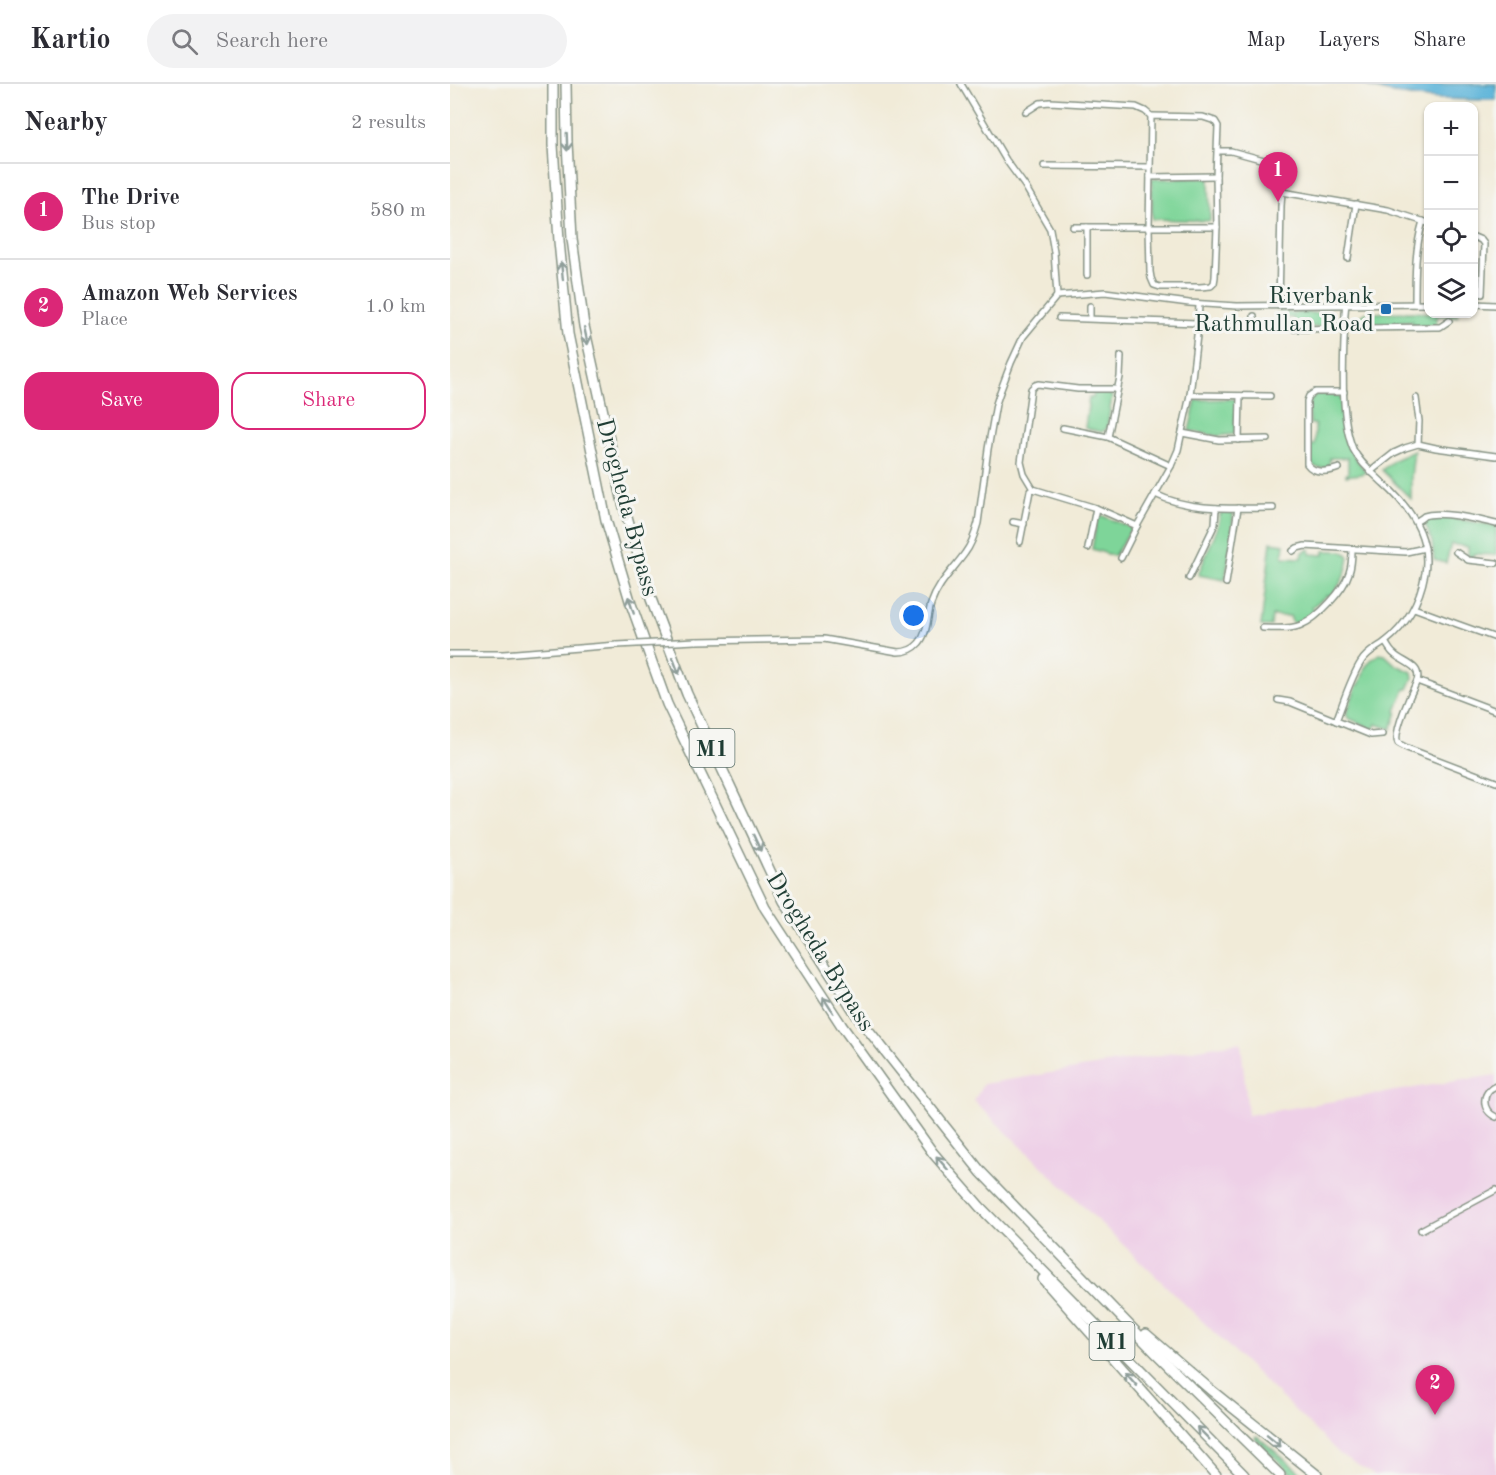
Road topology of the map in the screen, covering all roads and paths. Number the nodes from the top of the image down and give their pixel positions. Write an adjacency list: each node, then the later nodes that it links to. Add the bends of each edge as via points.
1 (553, 84): 93 (highway, Drogheda Bypass / M1, one-way to 1, via 933,1153 842,1026 765,908 667,704 634,614 606,520 568,334 553,145)
2 (566, 84): 95 (highway, Drogheda Bypass / M1, one-way to 95, via 572,239 584,326 626,513 651,599 687,694 784,901 858,1017 981,1172)
3 (961, 84): 23 (street, via 1050,229)
4 (1026, 112): 5 (street, via 1050,102 1136,107)
5 (1152, 116): 6 (street, via 1210,118 1218,126); 8 (street)
6 (1218, 151): 9 (street); 11 (street, via 1264,160 1276,167 1282,172)
7 (1044, 166): 8 (street)
8 (1150, 167): 10 (street)
9 (1216, 176): 10 (street); 18 (street)
10 (1150, 177): 17 (street)
11 (1282, 192): 12 (street); 31 (street)
12 (1356, 204): 13 (street); 20 (street)
13 (1424, 221)
14 (1424, 226): 26 (street, via 1418,239)
15 (1072, 227): 16 (street)
16 (1087, 227): 17 (street); 21 (street)
17 (1149, 227): 18 (street); 18 (street, via 1150,272 1152,282 1160,287 1211,286 1215,280)
18 (1217, 227)
19 (1478, 239): 22 (street, via 1484,244)
20 (1348, 258)
21 (1087, 274)
22 (1482, 294)
23 (1057, 296): 24 (street, via 1105,292); 83 (street, bridge, via 1023,337 1011,363 996,404 973,540 938,589 923,637 914,648 898,652 825,639 696,641)
24 (1199, 304): 31 (street); 37 (street)
25 (1346, 304): 26 (street); 31 (street); 40 (street)
26 (1415, 304): 27 (street)
27 (1424, 304)
28 (1478, 304): 29 (street)
29 (1496, 304)
30 (1090, 306): 34 (street)
31 (1279, 306)
32 (1254, 316): 38 (street)
33 (1059, 318): 34 (street)
34 (1090, 318): 37 (street)
35 (1449, 321): 40 (street, via 1440,327)
36 (1285, 323): 40 (street, via 1294,329)
37 (1198, 325): 38 (street); 44 (street)
38 (1254, 327): 39 (street)
39 (1268, 327)
40 (1345, 329): 43 (street)
41 (1121, 356): 42 (street)
42 (1117, 389): 50 (street); 58 (street, via 1033,386 1021,462)
43 (1344, 392): 56 (street, via 1316,392 1307,400 1307,464 1315,471); 57 (street, via 1351,443)
44 (1190, 395): 45 (street); 49 (street)
45 (1240, 396): 46 (street); 52 (street)
46 (1269, 396)
47 (1416, 398): 53 (street)
48 (1063, 428): 50 (street)
49 (1182, 433): 52 (street); 55 (street)
50 (1108, 437): 55 (street)
51 (1268, 439): 52 (street)
52 (1239, 440)
53 (1418, 444): 54 (street); 57 (street, via 1394,453)
54 (1496, 456)
55 (1172, 466): 59 (street)
56 (1339, 468)
57 (1370, 472): 65 (street, via 1404,503)
58 (1033, 489): 61 (street); 66 (street)
59 (1155, 494): 62 (street, via 1174,502); 68 (street)
60 (1274, 507): 63 (street)
61 (1096, 508): 68 (street); 70 (street)
62 (1216, 508): 63 (street); 77 (street, via 1215,524)
63 (1238, 508): 78 (street)
64 (1013, 522): 66 (street)
65 (1416, 522): 67 (street, via 1435,514); 71 (street)
66 (1024, 524): 69 (street)
67 (1496, 524)
68 (1137, 526): 75 (street)
69 (1020, 542)
70 (1088, 548)
71 (1425, 548): 72 (street, via 1406,552); 79 (street, via 1425,572)
72 (1352, 549): 73 (street, via 1305,546); 80 (street, via 1349,575 1335,597 1309,621)
73 (1293, 551)
74 (1456, 552): 76 (street, via 1468,560)
75 (1121, 558)
76 (1496, 563)
77 (1189, 578)
78 (1226, 583)
79 (1414, 608): 81 (street); 82 (street)
80 (1263, 628)
81 (1496, 638)
82 (1385, 642): 84 (street, via 1393,653 1417,670); 87 (street, via 1361,662)
83 (450, 654)
84 (1417, 681): 86 (street); 89 (street, via 1397,730 1399,744)
85 (1278, 700): 87 (street)
86 (1496, 711)
87 (1336, 721): 88 (street, via 1371,735)
88 (1382, 734)
89 (1496, 782)
90 (1496, 1086): 91 (street, via 1487,1091 1484,1103)
91 (1496, 1117)
92 (1496, 1190): 94 (street)
93 (980, 1207): 96 (highway, one-way to 93); 97 (highway, Drogheda Bypass / M1, one-way to 93)
94 (1421, 1230)
95 (1108, 1302): 98 (highway, Drogheda Bypass / M1); 99 (highway, one-way to 99)
96 (1216, 1475)
97 (1244, 1475)
98 (1280, 1475)
99 (1317, 1475)

